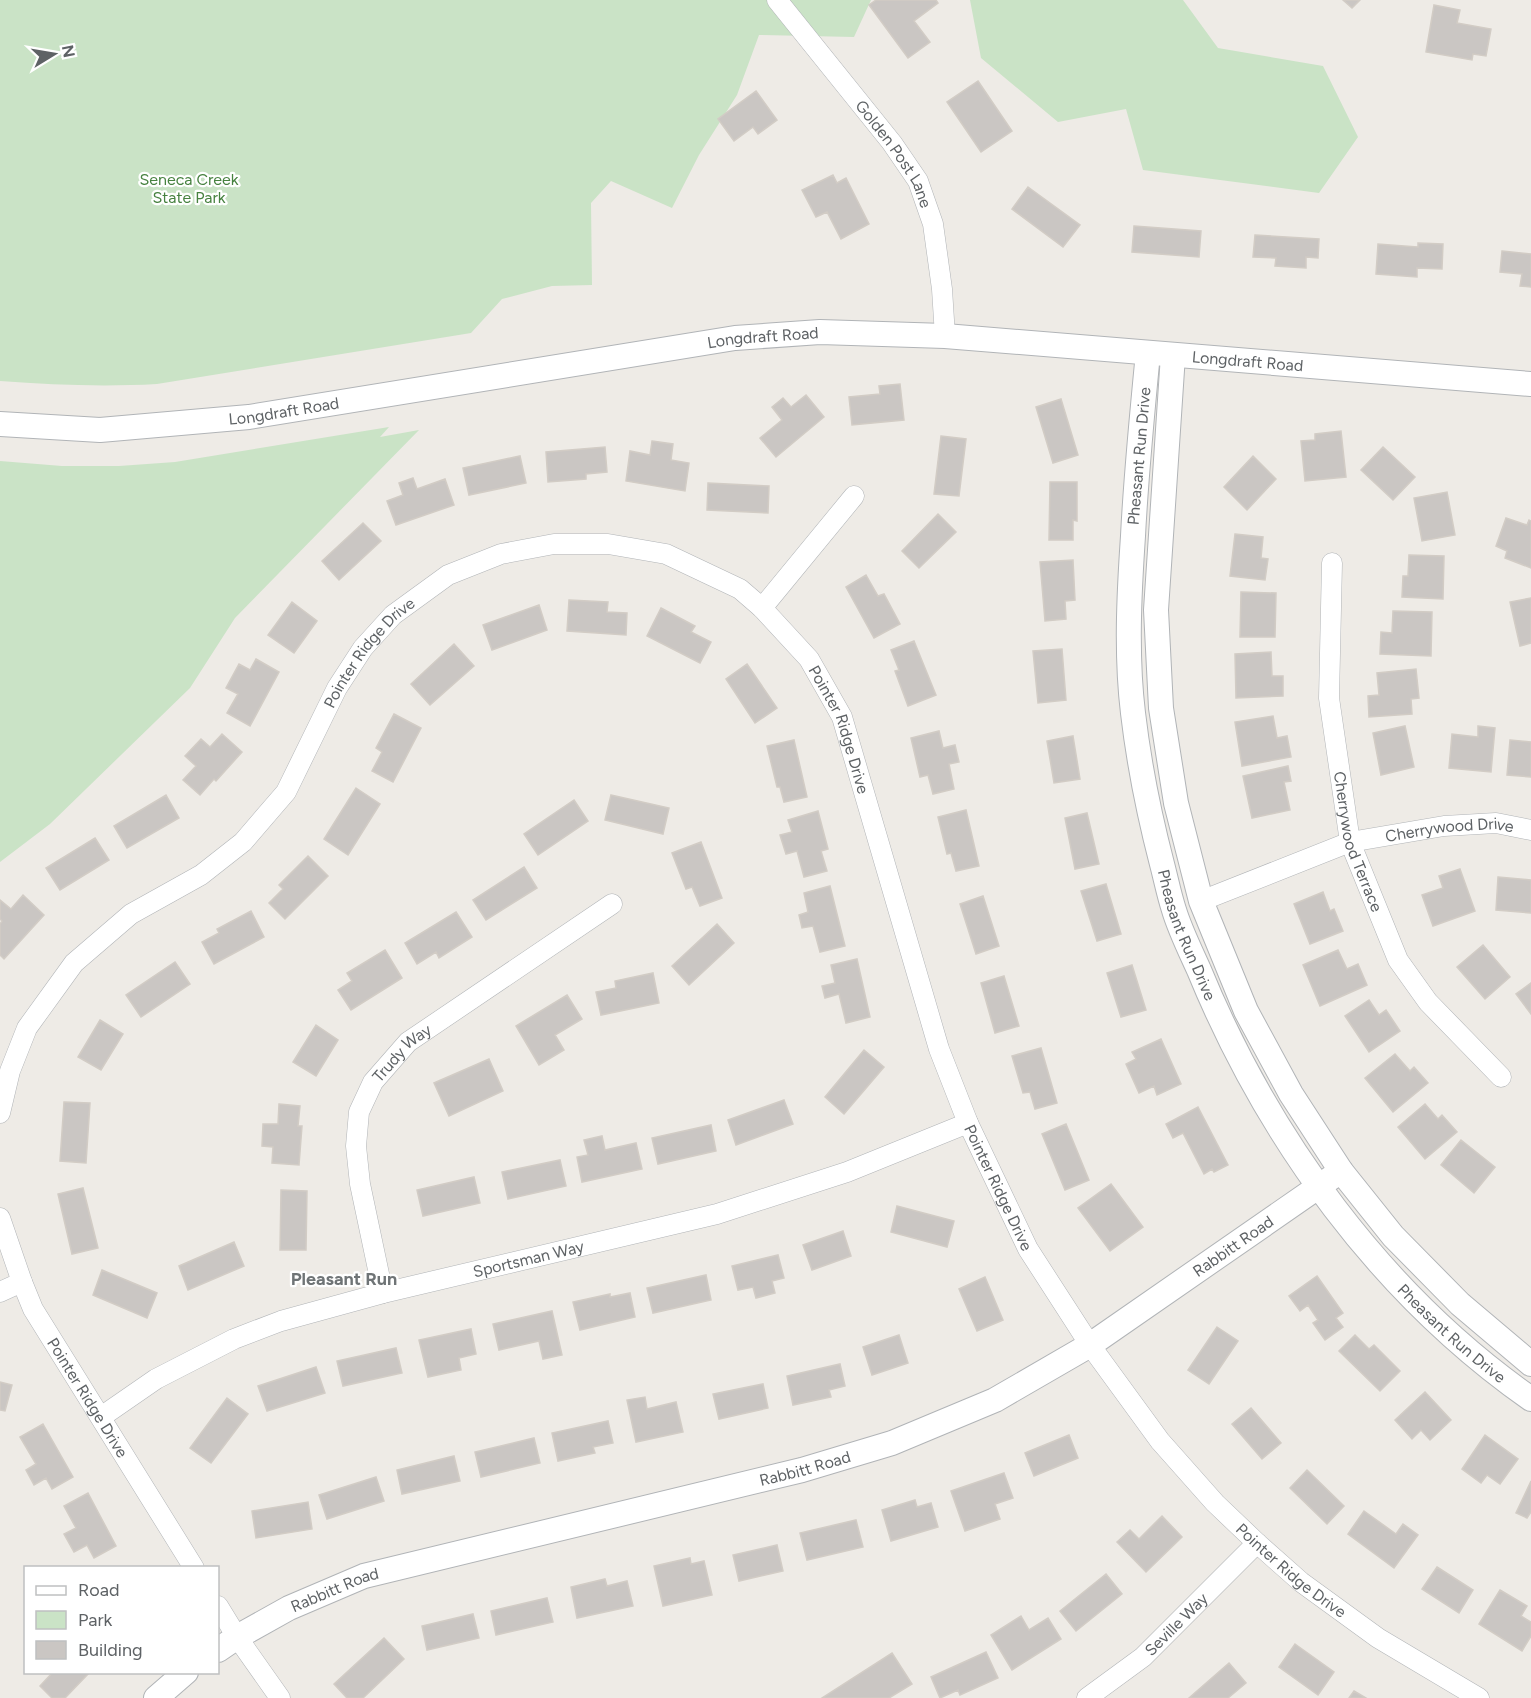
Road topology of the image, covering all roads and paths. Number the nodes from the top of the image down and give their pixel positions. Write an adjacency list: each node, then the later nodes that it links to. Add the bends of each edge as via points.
1 (777, 0): 2 (street, Golden Post Lane, via 892,142 918,181 933,224)
2 (945, 336): 3 (street, Longdraft Road); 6 (street, Longdraft Road, via 820,332 735,338 249,417 100,429)
3 (1148, 353): 4 (street, Longdraft Road); 18 (street, Pheasant Run Drive, via 1128,609 1133,711 1148,808 1174,910 1221,1023 1267,1108)
4 (1173, 356): 5 (street, Longdraft Road); 12 (street, Pheasant Run Drive, via 1156,610 1160,697 1176,803)
5 (1531, 384)
6 (0, 424)
7 (854, 496): 9 (street)
8 (1332, 563): 11 (street, Cherrywood Terrace, via 1329,698)
9 (762, 608): 15 (street, Pointer Ridge Drive, via 740,589 666,554 609,544 554,544 501,554 448,575 393,615 363,648 337,688 286,792 243,842 201,876 131,914 74,963 27,1028 10,1071); 16 (street, Pointer Ridge Drive, via 809,659 842,717 939,1049)
10 (1531, 830): 11 (street, Cherrywood Drive, via 1496,823 1444,826)
11 (1350, 842): 12 (street, Cherrywood Drive); 14 (street, Cherrywood Terrace, via 1398,960 1428,1002)
12 (1201, 901): 17 (street, Pheasant Run Drive, via 1246,1011 1291,1094)
13 (612, 904): 22 (street, Trudy Way, via 408,1042 373,1082 359,1112 356,1146)
14 (1501, 1077)
15 (0, 1113)
16 (968, 1123): 22 (street, Sportsman Way, via 847,1172 717,1214); 23 (street, Pointer Ridge Drive, via 1028,1249)
17 (1341, 1171): 18 (street, Rabbitt Road); 24 (street, Pheasant Run Drive, via 1426,1270)
18 (1318, 1188): 23 (street, Rabbitt Road); 25 (street, Pheasant Run Drive, via 1372,1255 1440,1325)
19 (0, 1218): 20 (street, Pointer Ridge Drive)
20 (22, 1282): 21 (street); 26 (street, Pointer Ridge Drive, via 33,1309)
21 (0, 1292)
22 (383, 1293): 26 (street, Sportsman Way, via 281,1321 234,1339 156,1379)
23 (1090, 1346): 27 (street, Pointer Ridge Drive, via 1160,1441); 30 (street, Rabbitt Road, via 995,1400 892,1443 802,1470 364,1576 289,1608)
24 (1531, 1364)
25 (1531, 1399)
26 (101, 1417): 28 (street, Pointer Ridge Drive)
27 (1257, 1543): 34 (street, Seville Way, via 1143,1657); 35 (street, Pointer Ridge Drive, via 1301,1582 1377,1638)
28 (193, 1566)
29 (219, 1610): 30 (street)
30 (227, 1643): 33 (street)
31 (184, 1674): 32 (street)
32 (156, 1698)
33 (280, 1698)
34 (1087, 1698)
35 (1479, 1698)

